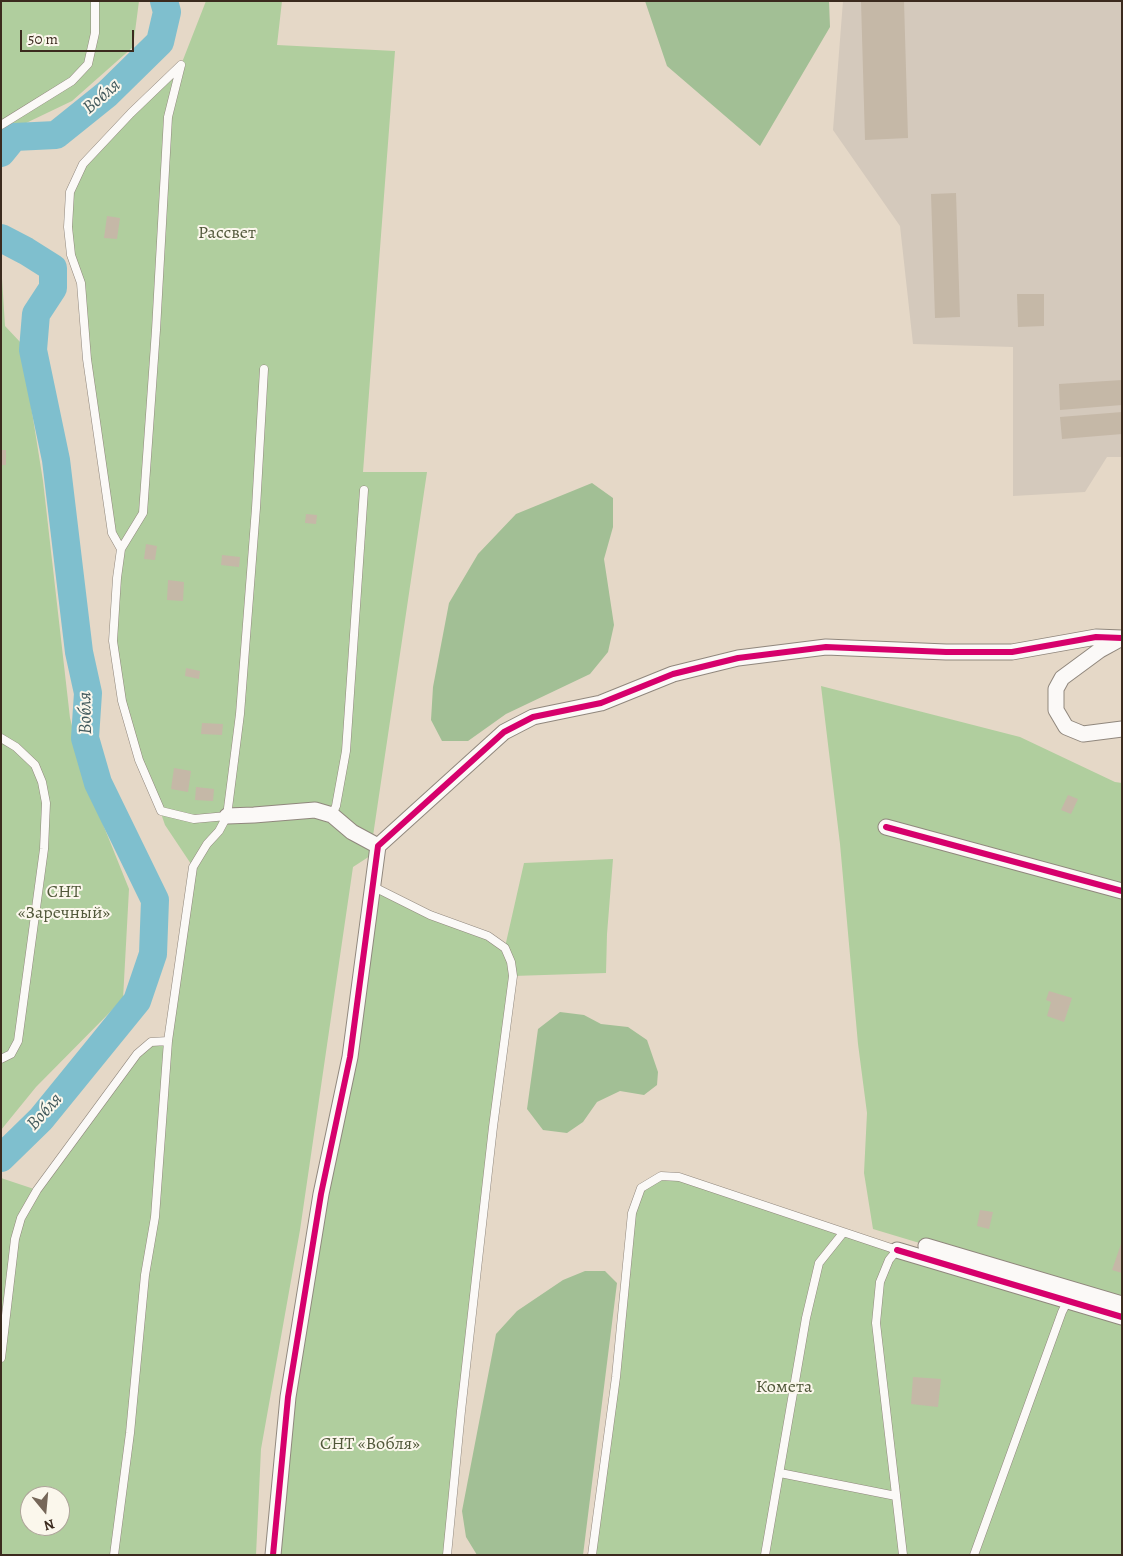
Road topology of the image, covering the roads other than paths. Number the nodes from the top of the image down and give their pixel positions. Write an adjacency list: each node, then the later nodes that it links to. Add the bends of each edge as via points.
1 (95, 1): 2 (lane, via 95,33 88,64 72,81)
2 (1, 125)
3 (264, 370): 10 (lane, via 240,714)
4 (364, 490): 9 (lane, via 346,751)
5 (121, 548): 5 (lane, via 143,513 168,116 180,65 82,164 70,192 68,227 72,255 81,283 87,359 112,532); 10 (lane, via 114,641 122,701 139,760 161,811 194,819)
6 (1122, 638): 7 (street, via 1062,678 1056,689 1056,710 1066,727 1084,734); 12 (street, via 1096,637 1012,652 826,647 738,658 673,674 601,703 534,717 504,732)
7 (1122, 730)
8 (1, 738): 16 (lane, via 16,746 35,765 46,804 44,849 18,1041 11,1054)
9 (332, 815): 10 (street, via 315,810); 12 (street, via 352,832)
10 (227, 816): 15 (lane, via 193,867)
11 (886, 827): 14 (street)
12 (378, 846): 13 (street)
13 (372, 886): 27 (street, via 350,1057 321,1194 288,1397); 28 (lane, via 430,915 488,936 505,948 512,962 513,976 466,1362)
14 (1122, 891)
15 (168, 1041): 23 (lane, via 151,1042 137,1054 37,1190 21,1218 15,1239); 26 (lane, via 155,1217 145,1275)
16 (1, 1059)
17 (843, 1233): 19 (lane); 24 (lane, via 820,1263 806,1318); 29 (lane, via 679,1177 661,1176 641,1188 632,1213 616,1377)
18 (926, 1246): 21 (street)
19 (897, 1250): 20 (street); 25 (lane, via 880,1282 876,1323)
20 (1068, 1300): 22 (street); 32 (lane)
21 (1122, 1304)
22 (1122, 1317)
23 (1, 1358)
24 (780, 1473): 25 (lane); 30 (lane)
25 (896, 1496): 31 (lane)
26 (114, 1555)
27 (273, 1555)
28 (447, 1555)
29 (592, 1555)
30 (765, 1555)
31 (903, 1555)
32 (974, 1555)

